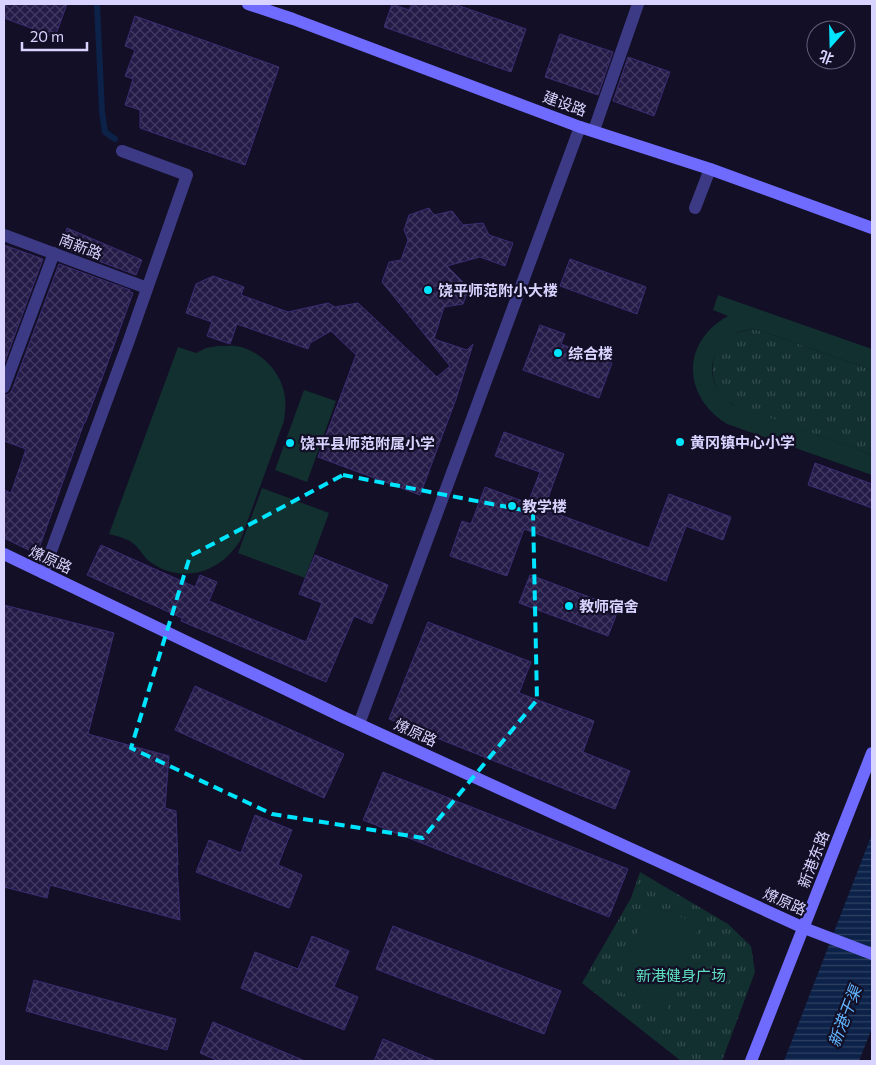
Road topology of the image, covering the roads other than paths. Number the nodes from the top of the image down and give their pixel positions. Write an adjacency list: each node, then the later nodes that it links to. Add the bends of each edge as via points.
1 (248, 4): 3 (main road, 建设路)
2 (638, 4): 4 (street)
3 (580, 127): 4 (main road, 建设路); 15 (street)
4 (594, 130): 6 (main road, 建设路)
5 (122, 151): 11 (street, via 187,174)
6 (710, 169): 7 (street); 8 (main road, 建设路)
7 (695, 208)
8 (872, 228)
9 (4, 235): 10 (street, 南新路)
10 (54, 253): 11 (street, 南新路); 12 (street)
11 (147, 288): 14 (street)
12 (4, 387)
13 (4, 554): 14 (main road, 燎原路)
14 (43, 573): 15 (main road, 燎原路)
15 (359, 724): 17 (main road, 燎原路)
16 (872, 753): 17 (main road, 新港东路)
17 (804, 928): 18 (main road, 燎原路); 19 (main road, 新港东路)
18 (872, 954)
19 (751, 1061)

